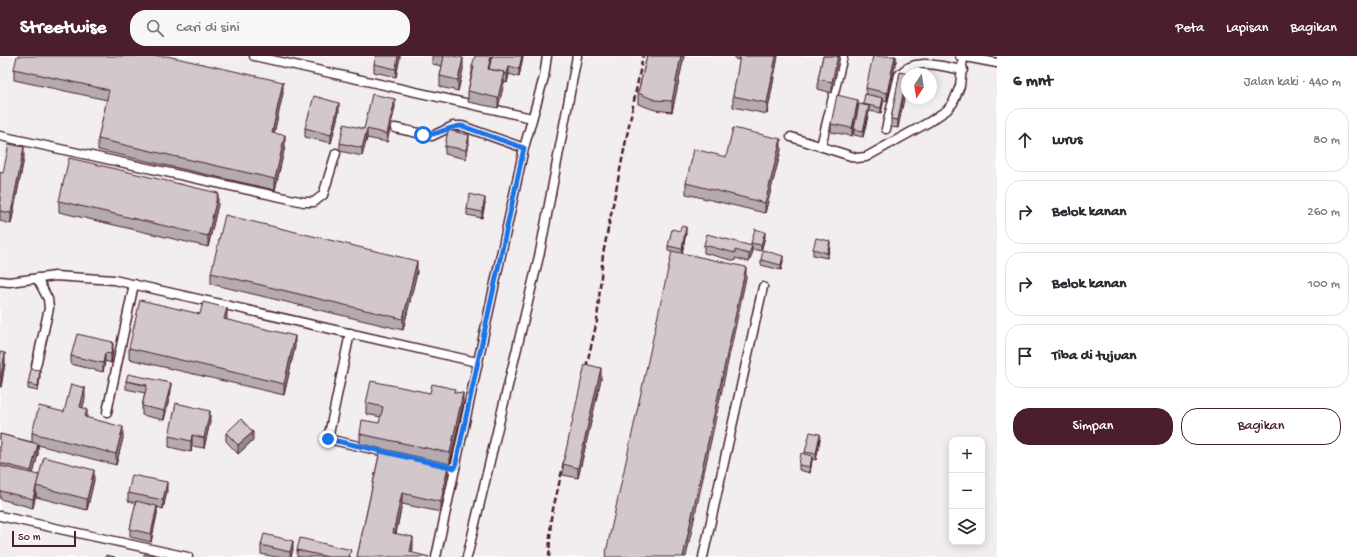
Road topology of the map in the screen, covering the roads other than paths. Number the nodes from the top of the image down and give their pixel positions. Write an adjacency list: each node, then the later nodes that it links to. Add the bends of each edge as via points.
1 (254, 56): 8 (lane)
2 (547, 56): 8 (lane, via 544,77)
3 (577, 56): 28 (lane, via 540,252)
4 (843, 56): 13 (lane)
5 (961, 56): 6 (lane); 7 (lane)
6 (997, 64)
7 (962, 70): 10 (lane, via 924,64 903,69 899,75); 13 (lane, via 960,86 953,104 929,122 866,157 857,158)
8 (532, 118): 14 (lane)
9 (395, 128): 14 (lane, via 432,136 453,126 462,126)
10 (886, 129)
11 (0, 136): 15 (lane, via 304,202 314,202 323,195)
12 (791, 137): 13 (lane)
13 (821, 146)
14 (524, 148): 21 (lane)
15 (336, 153)
16 (37, 278): 17 (lane); 18 (lane, via 77,277); 22 (lane, via 48,299 49,308)
17 (0, 281)
18 (134, 284): 20 (lane); 23 (lane)
19 (763, 287): 29 (lane)
20 (350, 333): 21 (lane); 24 (lane, via 328,439)
21 (477, 362): 24 (lane)
22 (36, 366)
23 (107, 412)
24 (455, 468): 27 (lane)
25 (0, 516): 26 (lane)
26 (188, 557)
27 (436, 557)
28 (467, 557)
29 (703, 557)

